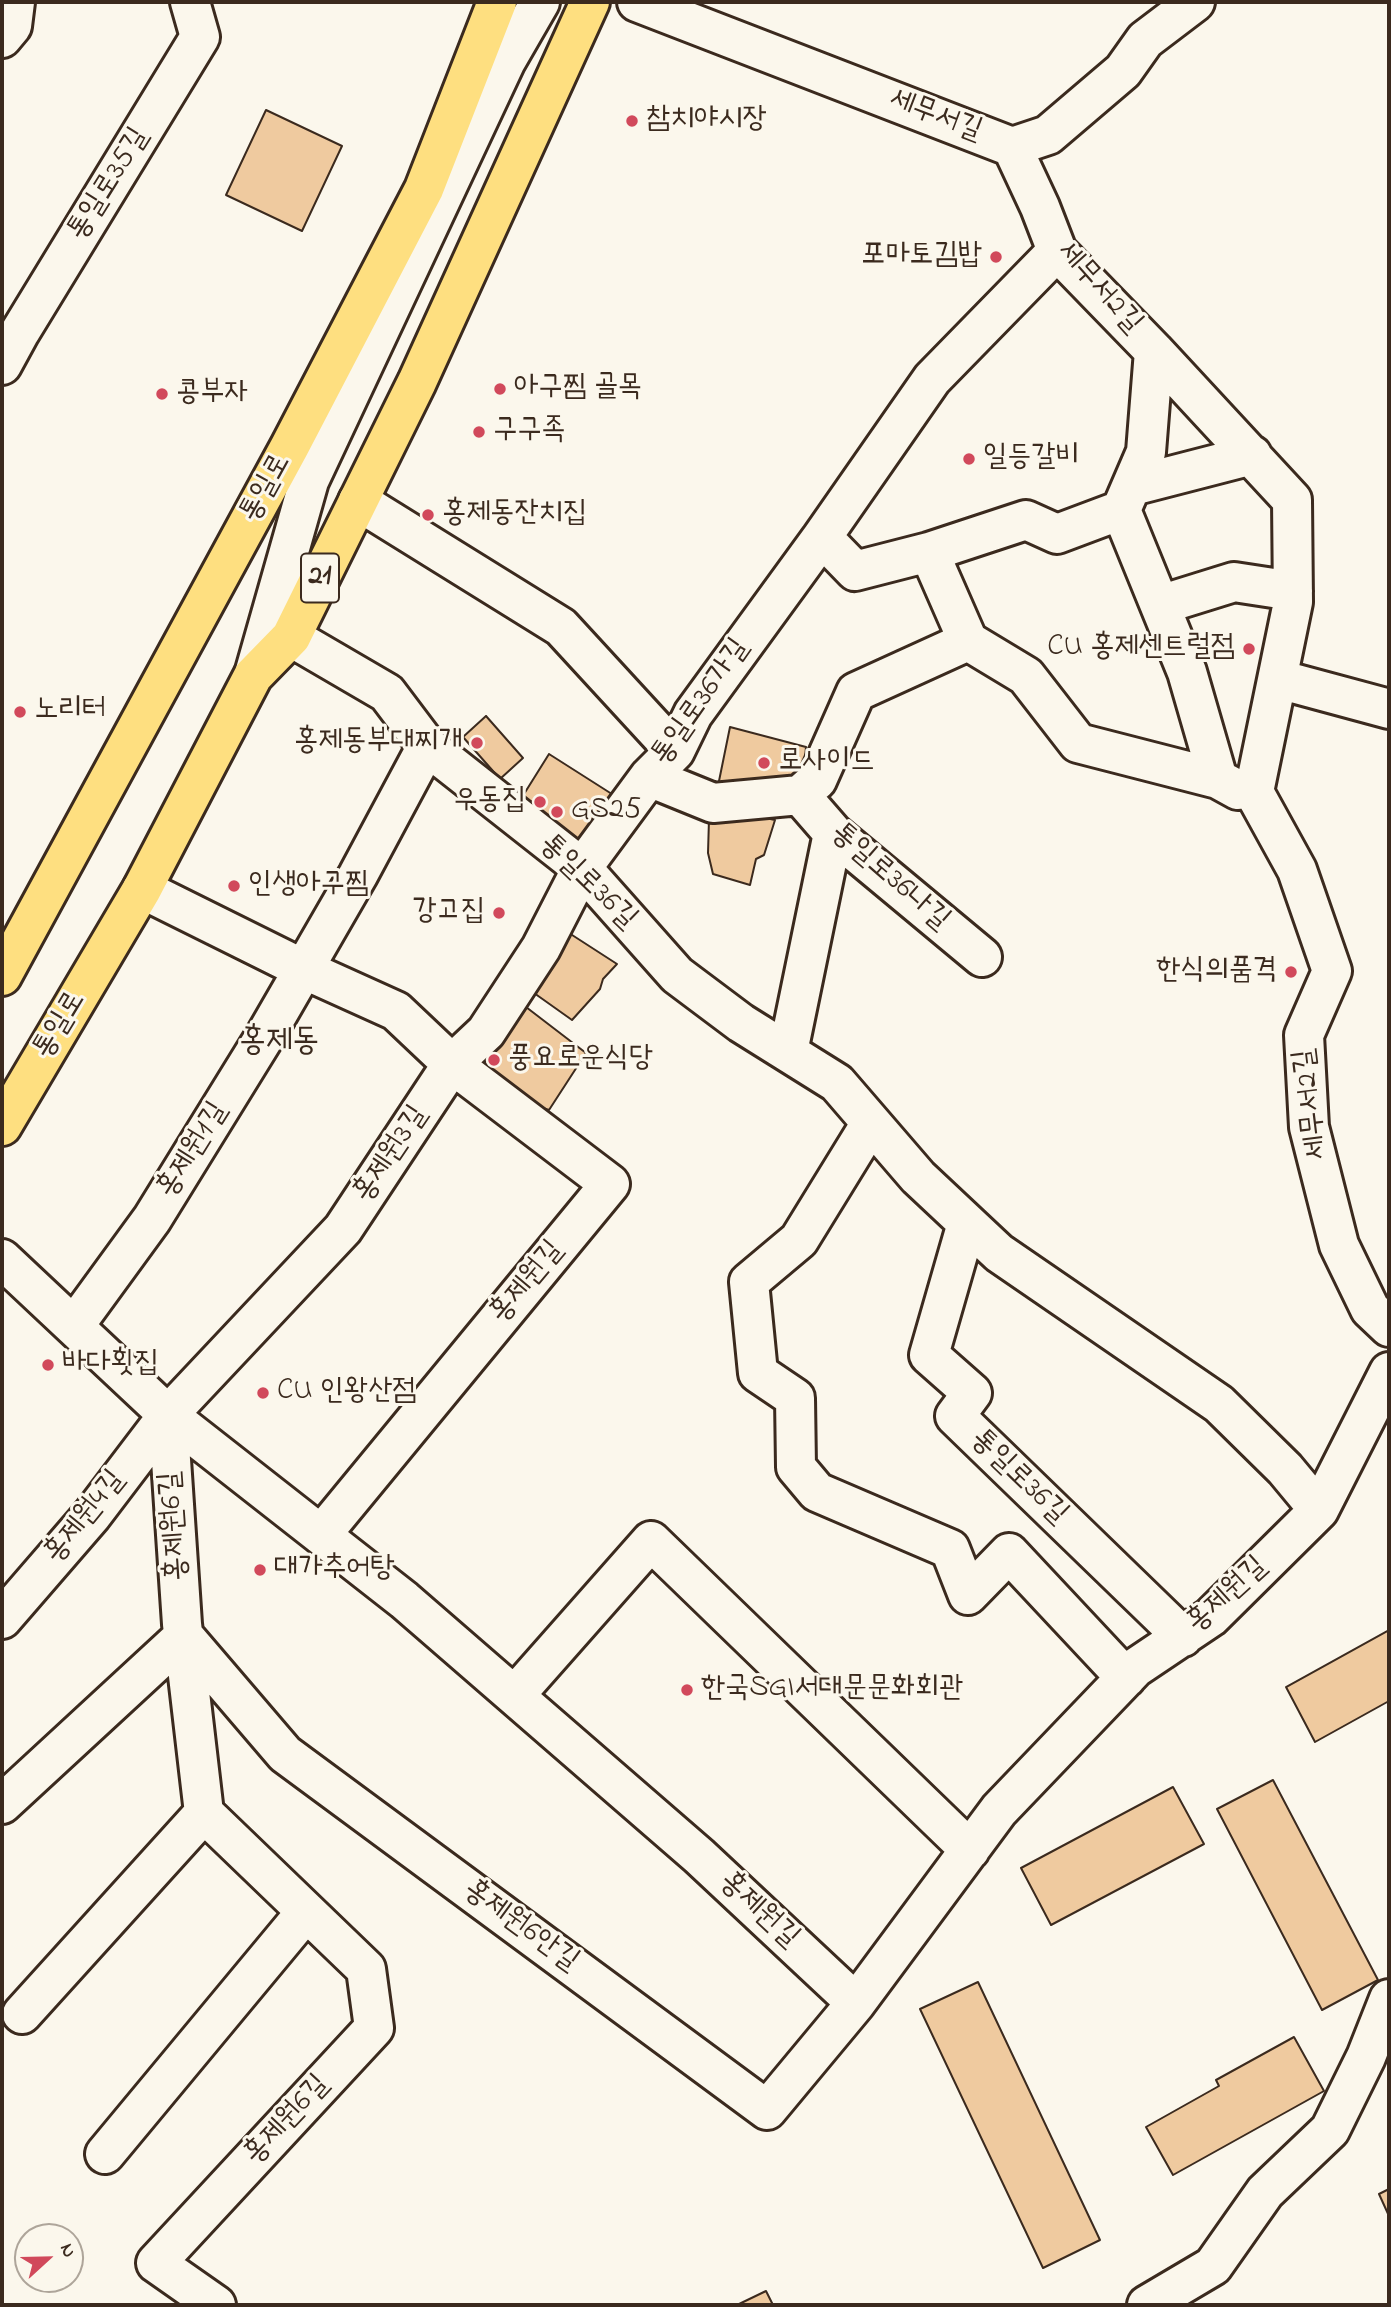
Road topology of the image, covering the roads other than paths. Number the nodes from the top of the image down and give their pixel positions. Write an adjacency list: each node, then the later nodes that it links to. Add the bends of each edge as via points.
1 (15, 2): 9 (street, via 12,26)
2 (190, 2): 14 (street, 통일로35길, via 200,37)
3 (496, 2): 11 (main road, 통일로)
4 (526, 2): 11 (street)
5 (540, 2): 24 (street, via 506,61 309,481)
6 (590, 2): 17 (main road, 통일로 / 21)
7 (637, 2): 10 (street, 세무서길)
8 (1195, 2): 10 (street, 세무서길, via 1144,40 1123,71 1048,135)
9 (2, 38)
10 (1012, 147): 12 (street, 세무서2길)
11 (424, 189): 36 (main road, 통일로, via 290,446)
12 (1057, 251): 13 (street, 세무서2길); 18 (street, 통일로36가길, via 932,379)
13 (1154, 351): 15 (street, 세무서2길); 16 (street, 세무서2길, via 1146,452)
14 (2, 365)
15 (1252, 455): 16 (street); 20 (street, 세무서2길, via 1293,499)
16 (1126, 498): 19 (street, via 1057,534 1026,520); 21 (street)
17 (358, 501): 22 (main road, 통일로 / 21); 28 (street, via 561,627)
18 (822, 537): 19 (street, via 855,571); 28 (street, 통일로36가길)
19 (929, 552): 23 (street)
20 (1293, 591): 21 (street, via 1234,582); 25 (street, 세무서2길)
21 (1160, 605): 29 (street, via 1187,672)
22 (291, 637): 24 (main road, 통일로 / 21); 27 (street, 통일로36길, via 387,693)
23 (968, 641): 29 (street, via 1026,676 1078,743); 30 (street, via 856,692 817,780)
24 (253, 676): 34 (main road, 통일로 / 21)
25 (1278, 679): 26 (street); 31 (street, 세무서2길, via 1254,792)
26 (1389, 709)
27 (427, 746): 33 (street, 통일로36길); 37 (street, 홍제원1길)
28 (662, 764): 30 (street, via 713,803); 33 (street, 통일로36가길)
29 (1218, 779): 31 (street)
30 (800, 795): 32 (street, 통일로36나길)
31 (1259, 802): 45 (street, 세무서2길, via 1297,870 1332,971 1304,1035 1309,1127 1339,1245 1370,1308)
32 (834, 833): 35 (street, 통일로36나길); 38 (street)
33 (582, 868): 38 (street, 통일로36길, via 677,975); 39 (street, 홍제원3길, via 541,948 493,1022)
34 (142, 889): 37 (street); 41 (main road, 통일로 / 21)
35 (982, 957)
36 (4, 964)
37 (303, 969): 39 (street, via 396,1011); 44 (street, 홍제원1길, via 152,1219)
38 (788, 1052): 40 (street, 통일로36길, via 837,1083)
39 (452, 1064): 47 (street, 홍제원3길, via 343,1229); 49 (street, 홍제원길, via 610,1184)
40 (871, 1123): 42 (street, 통일로36길); 53 (street, via 799,1240 749,1282 758,1373 794,1398 796,1467 817,1492 950,1549 968,1595 1009,1553)
41 (2, 1126)
42 (967, 1223): 48 (street, 통일로36길, via 999,1253 1219,1404); 52 (street, 통일로36길, via 929,1355 972,1393 955,1416)
43 (2, 1259): 44 (street, 홍제원길)
44 (74, 1326): 47 (street, 홍제원길)
45 (1389, 1326)
46 (1389, 1372): 48 (street, 홍제원길)
47 (168, 1415): 49 (street, 홍제원길); 50 (street, 홍제원4길, via 92,1515); 51 (street, 홍제원6길)
48 (1319, 1510): 52 (street, 홍제원길, via 1211,1617)
49 (321, 1535): 54 (street, 홍제원길)
50 (2, 1619)
51 (184, 1636): 55 (street); 56 (street, 홍제원6길); 60 (street, 홍제원6안길, via 285,1754 767,2110)
52 (1182, 1637): 53 (street, 홍제원길)
53 (1126, 1678): 57 (street, 홍제원길, via 999,1810)
54 (515, 1695): 57 (street, via 651,1541); 60 (street, 홍제원길, via 699,1856)
55 (2, 1804)
56 (204, 1813): 58 (street, 홍제원6길); 61 (street)
57 (970, 1850): 60 (street, 홍제원길)
58 (306, 1912): 62 (street); 63 (street, 홍제원6길, via 366,1969 374,2028 156,2263)
59 (1389, 1999): 64 (street, via 1330,2130 1265,2192 1213,2266)
60 (856, 2003)
61 (22, 2014)
62 (105, 2154)
63 (216, 2305)
64 (1147, 2305)

